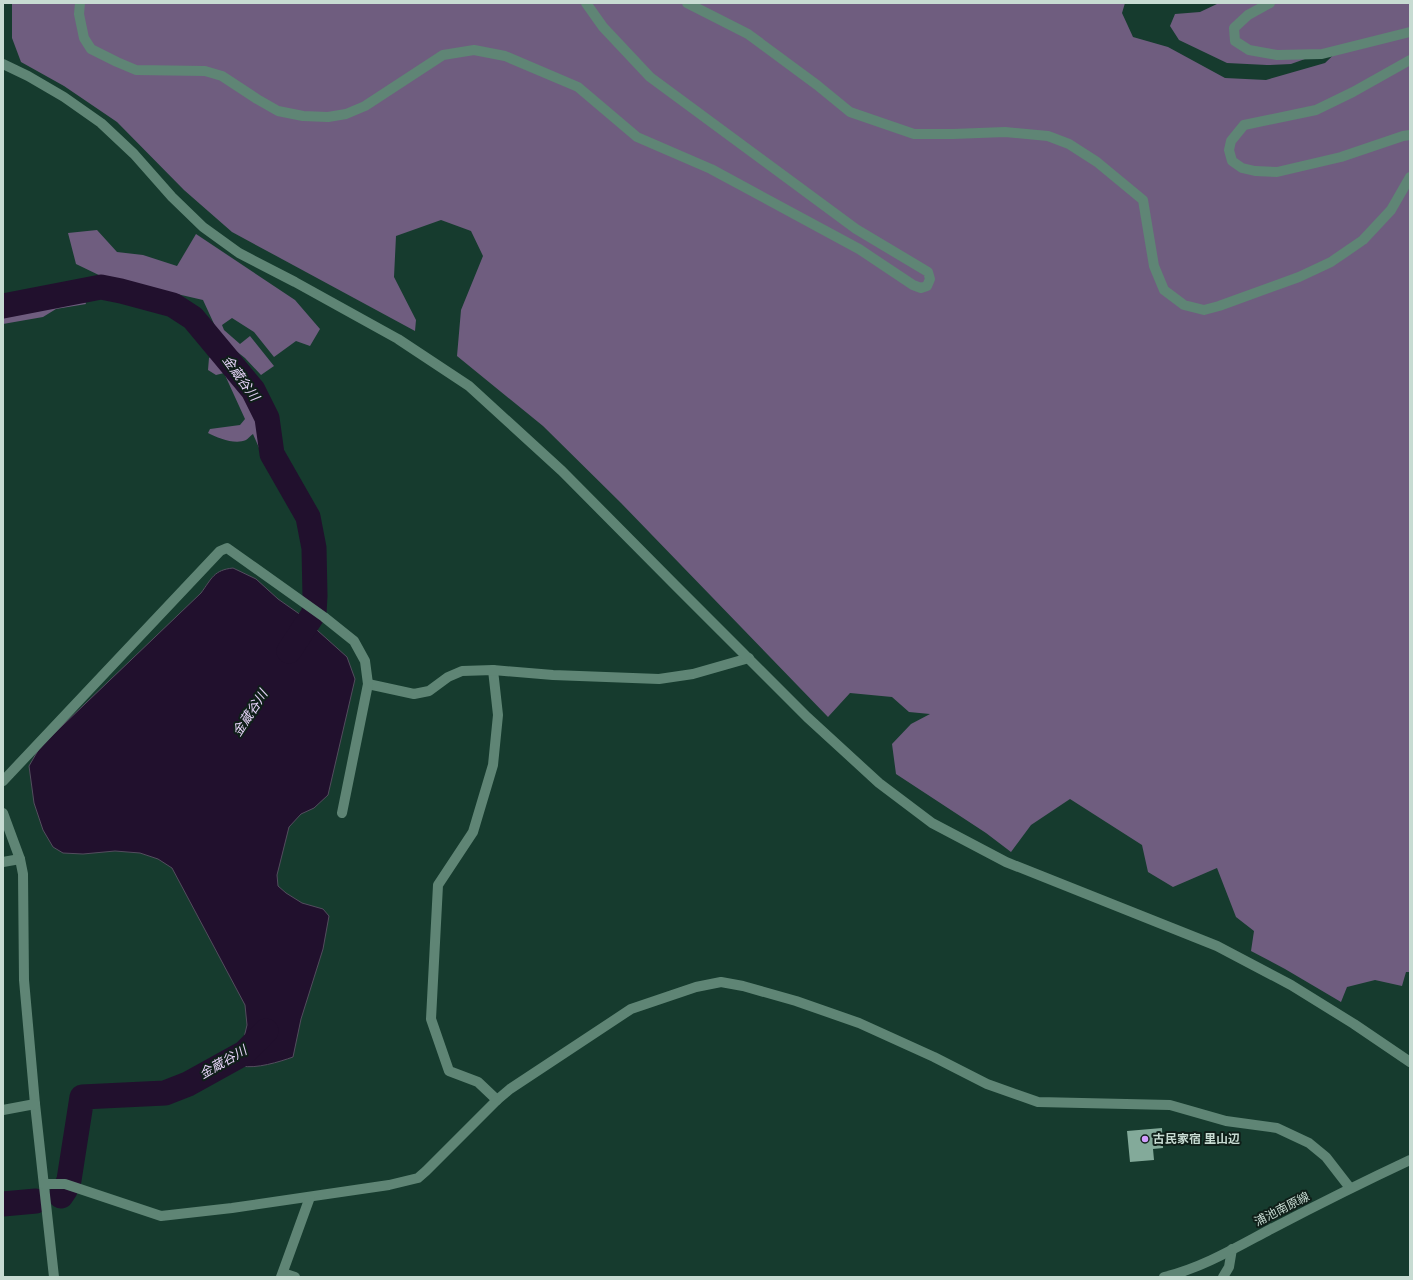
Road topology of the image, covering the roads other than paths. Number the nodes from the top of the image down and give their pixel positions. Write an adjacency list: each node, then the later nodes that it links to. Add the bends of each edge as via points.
1 (80, 3): 2 (street, via 79,14 84,38 91,49 136,70 205,70 222,76 278,111 303,116 328,117 346,114 365,106 443,55 474,50 505,56 578,87 637,137 711,169 859,249 913,285 921,288 927,286 930,279 928,272 856,229 650,77 603,27)
2 (586, 3)
3 (687, 3): 9 (street, via 748,34 850,112 914,134 1005,132 1048,136 1069,144 1097,162 1143,200 1154,266 1164,290 1184,305 1204,310 1299,277 1330,262 1363,240 1391,210)
4 (1270, 3): 5 (street, via 1248,15 1234,28 1235,41 1249,50 1277,55 1322,54)
5 (1410, 32)
6 (1410, 60): 8 (street, via 1316,110 1244,125 1231,141 1230,150 1232,161 1242,168 1277,172 1341,157)
7 (3, 64): 10 (street, via 28,76 101,123 198,222 239,253 398,339 469,386 562,471)
8 (1410, 135)
9 (1410, 177)
10 (749, 658): 11 (street, via 693,674 659,679); 18 (street, via 879,783 932,823 1006,862 1217,946 1291,985)
11 (493, 670): 12 (street, via 462,671 448,677 429,691 414,694); 19 (street, via 498,715 493,765 473,832 438,885 430,1019 450,1071 478,1082)
12 (368, 684): 13 (street, via 365,661 354,641 227,548 220,551); 15 (street)
13 (3, 781)
14 (3, 813): 16 (street)
15 (342, 813)
16 (20, 859): 17 (street); 20 (street, via 23,874 24,980)
17 (3, 862)
18 (1410, 1062)
19 (497, 1100): 24 (street, via 631,1009 696,987 721,982 788,999 859,1022 987,1084 1038,1102 1170,1105 1226,1121 1277,1128 1309,1143 1326,1157); 25 (street, via 418,1178)
20 (35, 1104): 21 (street); 23 (street)
21 (3, 1110)
22 (1410, 1160): 24 (street, 浦池南原線)
23 (44, 1184): 25 (street, via 67,1185 161,1216); 28 (street)
24 (1350, 1188): 26 (street, 浦池南原線)
25 (310, 1197): 27 (street)
26 (1232, 1249): 30 (street, 浦池南原線); 31 (street, via 1229,1267)
27 (282, 1275): 29 (street)
28 (54, 1277)
29 (295, 1277)
30 (1164, 1277)
31 (1222, 1277)

